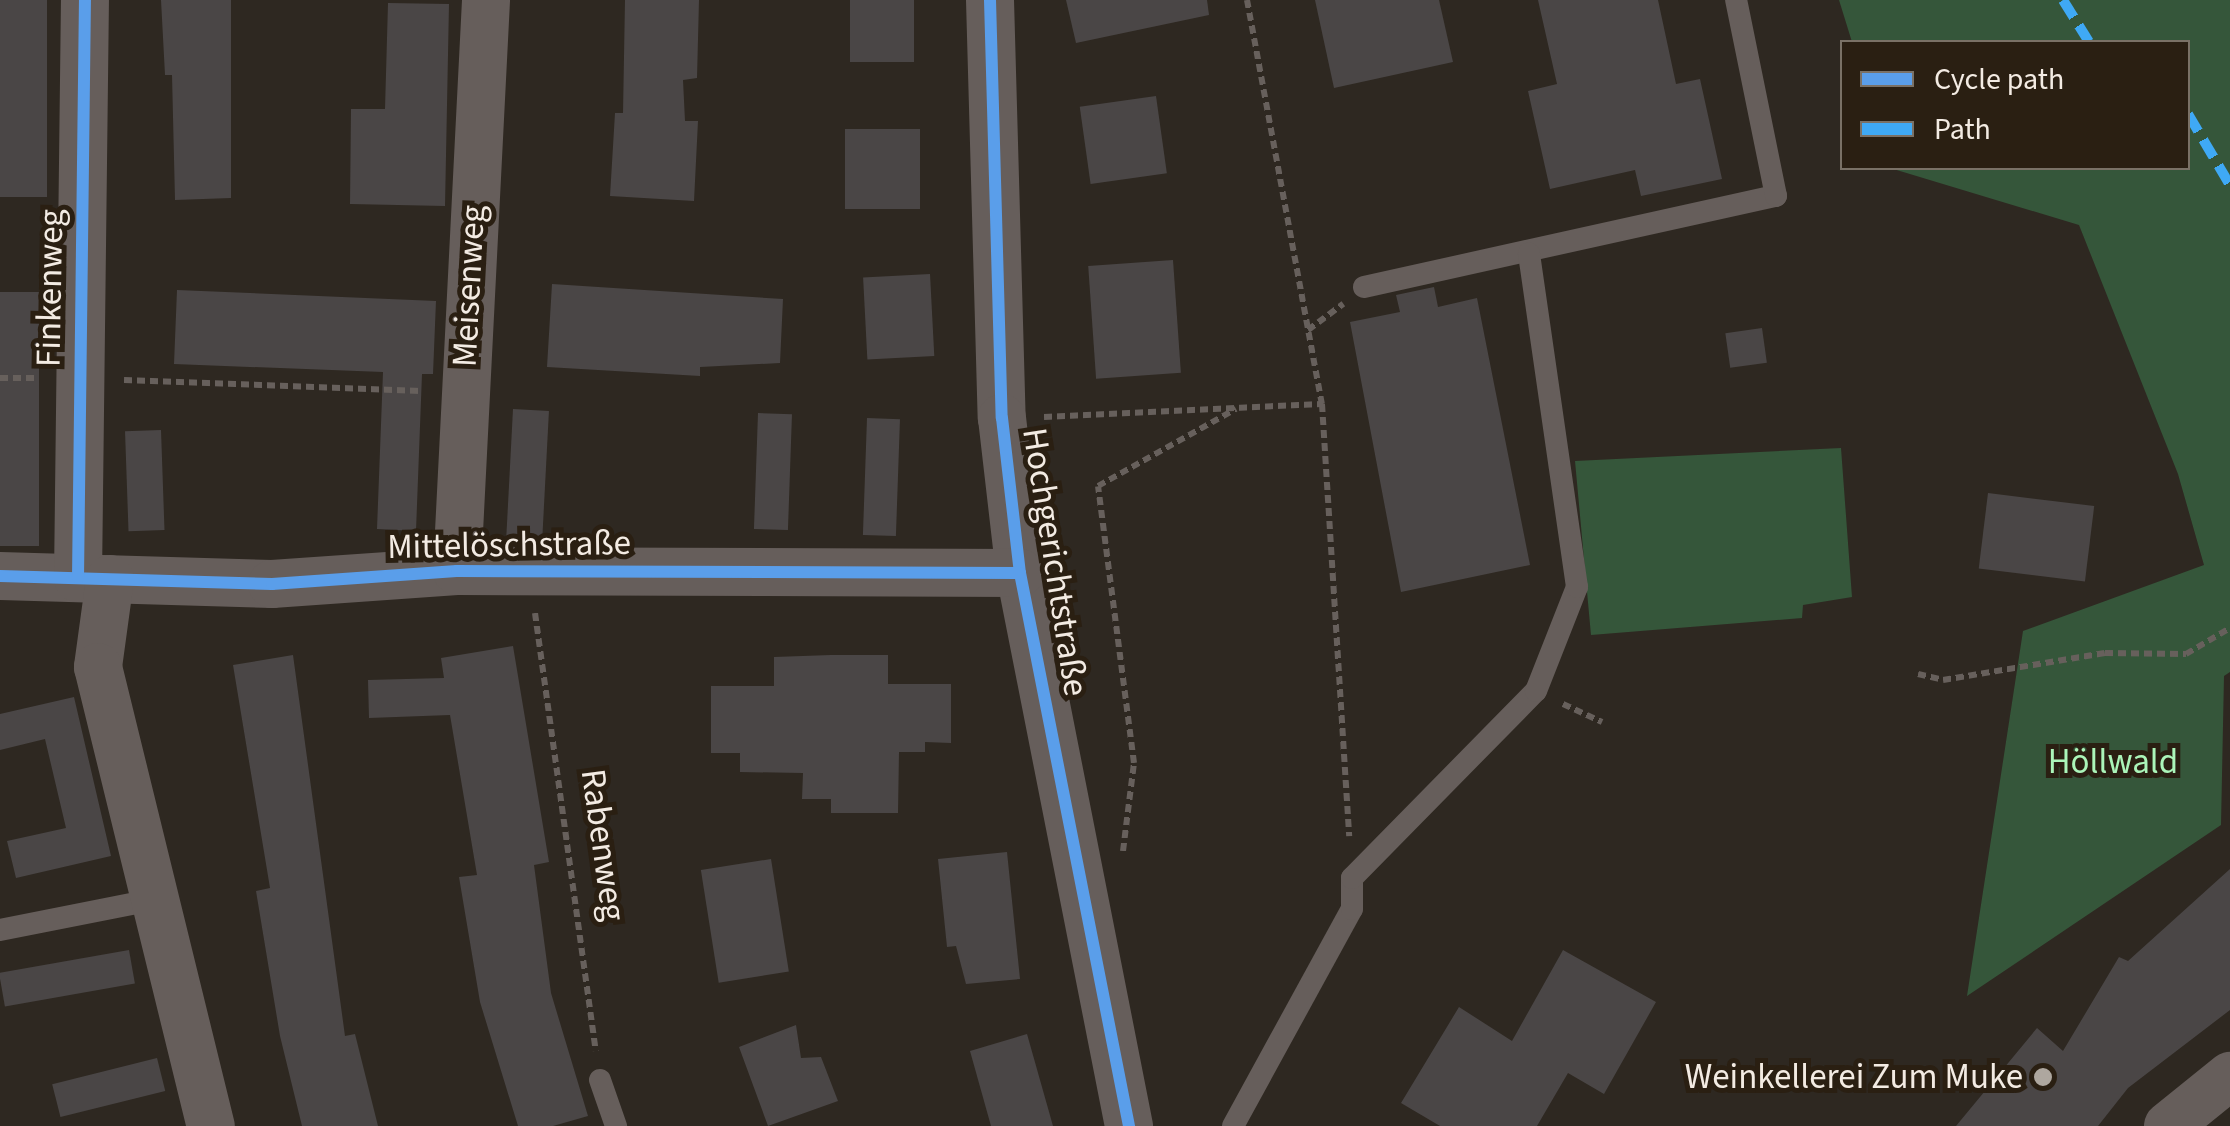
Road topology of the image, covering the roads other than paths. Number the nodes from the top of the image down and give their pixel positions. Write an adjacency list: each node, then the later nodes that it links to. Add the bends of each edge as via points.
1 (85, 0): 10 (street, Finkenweg, via 79,379)
2 (486, 0): 7 (street, Meisenweg)
3 (990, 0): 8 (street, Hochgerichtstraße, via 1002,418)
4 (1736, 0): 5 (lane, via 1776,196)
5 (1528, 253): 6 (lane); 18 (lane, via 1576,587 1536,692 1352,878 1352,910)
6 (1364, 287)
7 (457, 571): 8 (street, Mittelöschstraße); 10 (street, Mittelöschstraße, via 272,584)
8 (1020, 573): 17 (street, Hochgerichtstraße)
9 (0, 576): 10 (street, Mittelöschstraße)
10 (94, 578): 11 (street, Finkenweg, via 98,667)
11 (156, 898): 12 (lane); 15 (street, Finkenweg)
12 (0, 930)
13 (2230, 1076): 19 (street)
14 (600, 1080): 16 (lane)
15 (212, 1126)
16 (616, 1126)
17 (1129, 1126)
18 (1233, 1126)
19 (2168, 1126)

